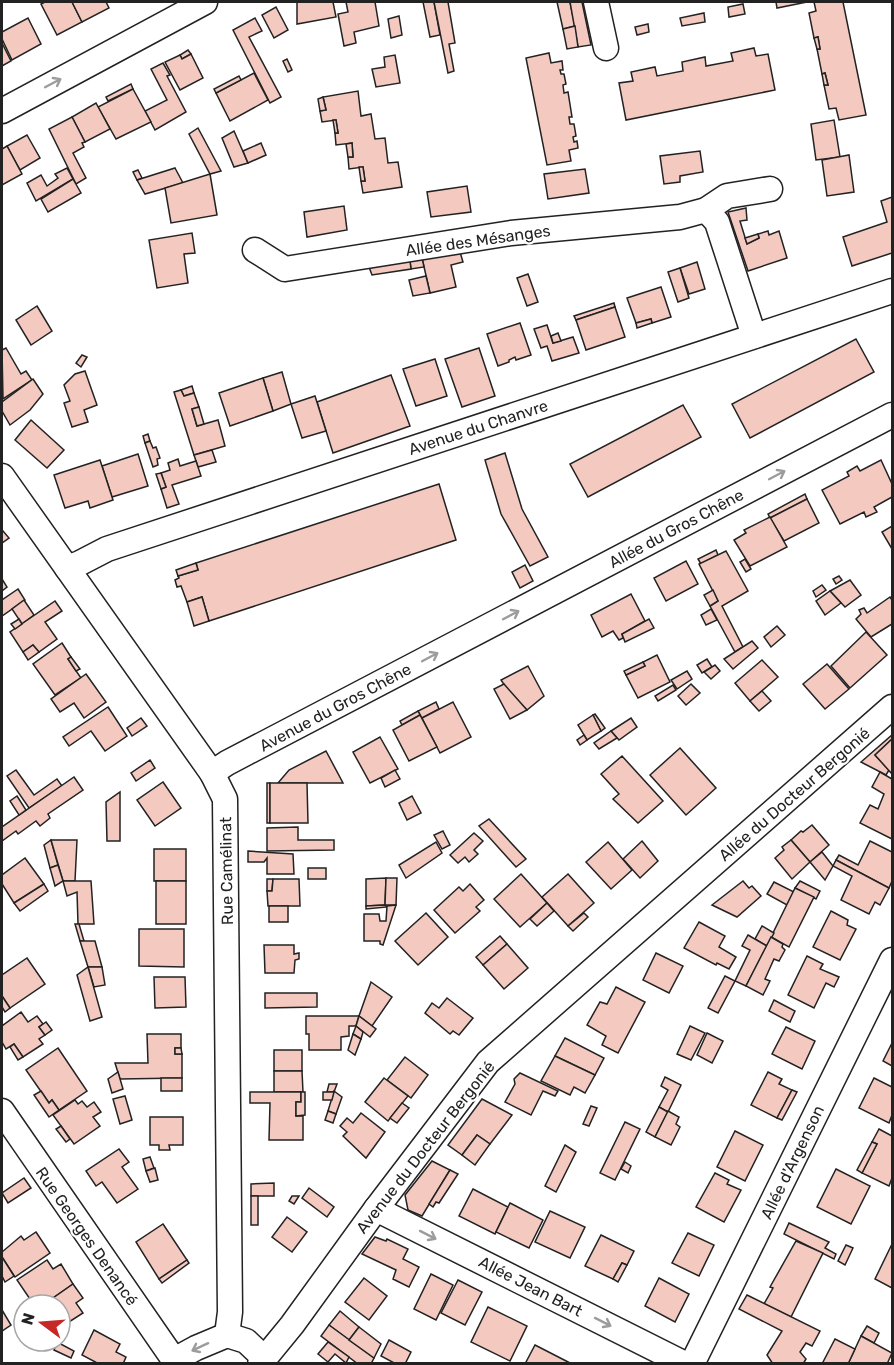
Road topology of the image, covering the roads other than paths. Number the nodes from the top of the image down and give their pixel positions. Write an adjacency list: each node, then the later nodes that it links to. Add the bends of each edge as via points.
1 (205, 2): 4 (street, one-way to 1)
2 (596, 2): 3 (street)
3 (606, 48)
4 (2, 111)
5 (770, 189): 6 (street, Allée des Mésanges, via 727,196)
6 (706, 210): 7 (street, Allée des Mésanges, via 680,217 511,234 285,269); 9 (street, via 717,222)
7 (255, 250)
8 (892, 291): 9 (street, Avenue du Chanvre)
9 (754, 336): 12 (street, Avenue du Chanvre, via 107,549)
10 (892, 415): 13 (street, Allée du Gros Chêne, one-way to 10)
11 (2, 476): 12 (street, Rue Camélinat)
12 (67, 568): 15 (street, Rue Camélinat)
13 (459, 642): 15 (street, Avenue du Gros Chêne, one-way to 13)
14 (892, 707): 16 (street, Allée du Docteur Bergonié)
15 (212, 773): 20 (street, Rue Camélinat, via 225,799)
16 (694, 881): 19 (street, Avenue du Docteur Bergonié, via 488,1062)
17 (892, 960): 24 (street, Allée d'Argenson)
18 (2, 1111): 22 (street, Rue Georges Denancé)
19 (376, 1209): 21 (street, Avenue du Docteur Bergonié); 23 (street, Allée Jean Bart, one-way to 23)
20 (228, 1335): 21 (street, via 246,1341); 22 (street, one-way to 22)
21 (262, 1361)
22 (173, 1362)
23 (685, 1364)
24 (692, 1364)

